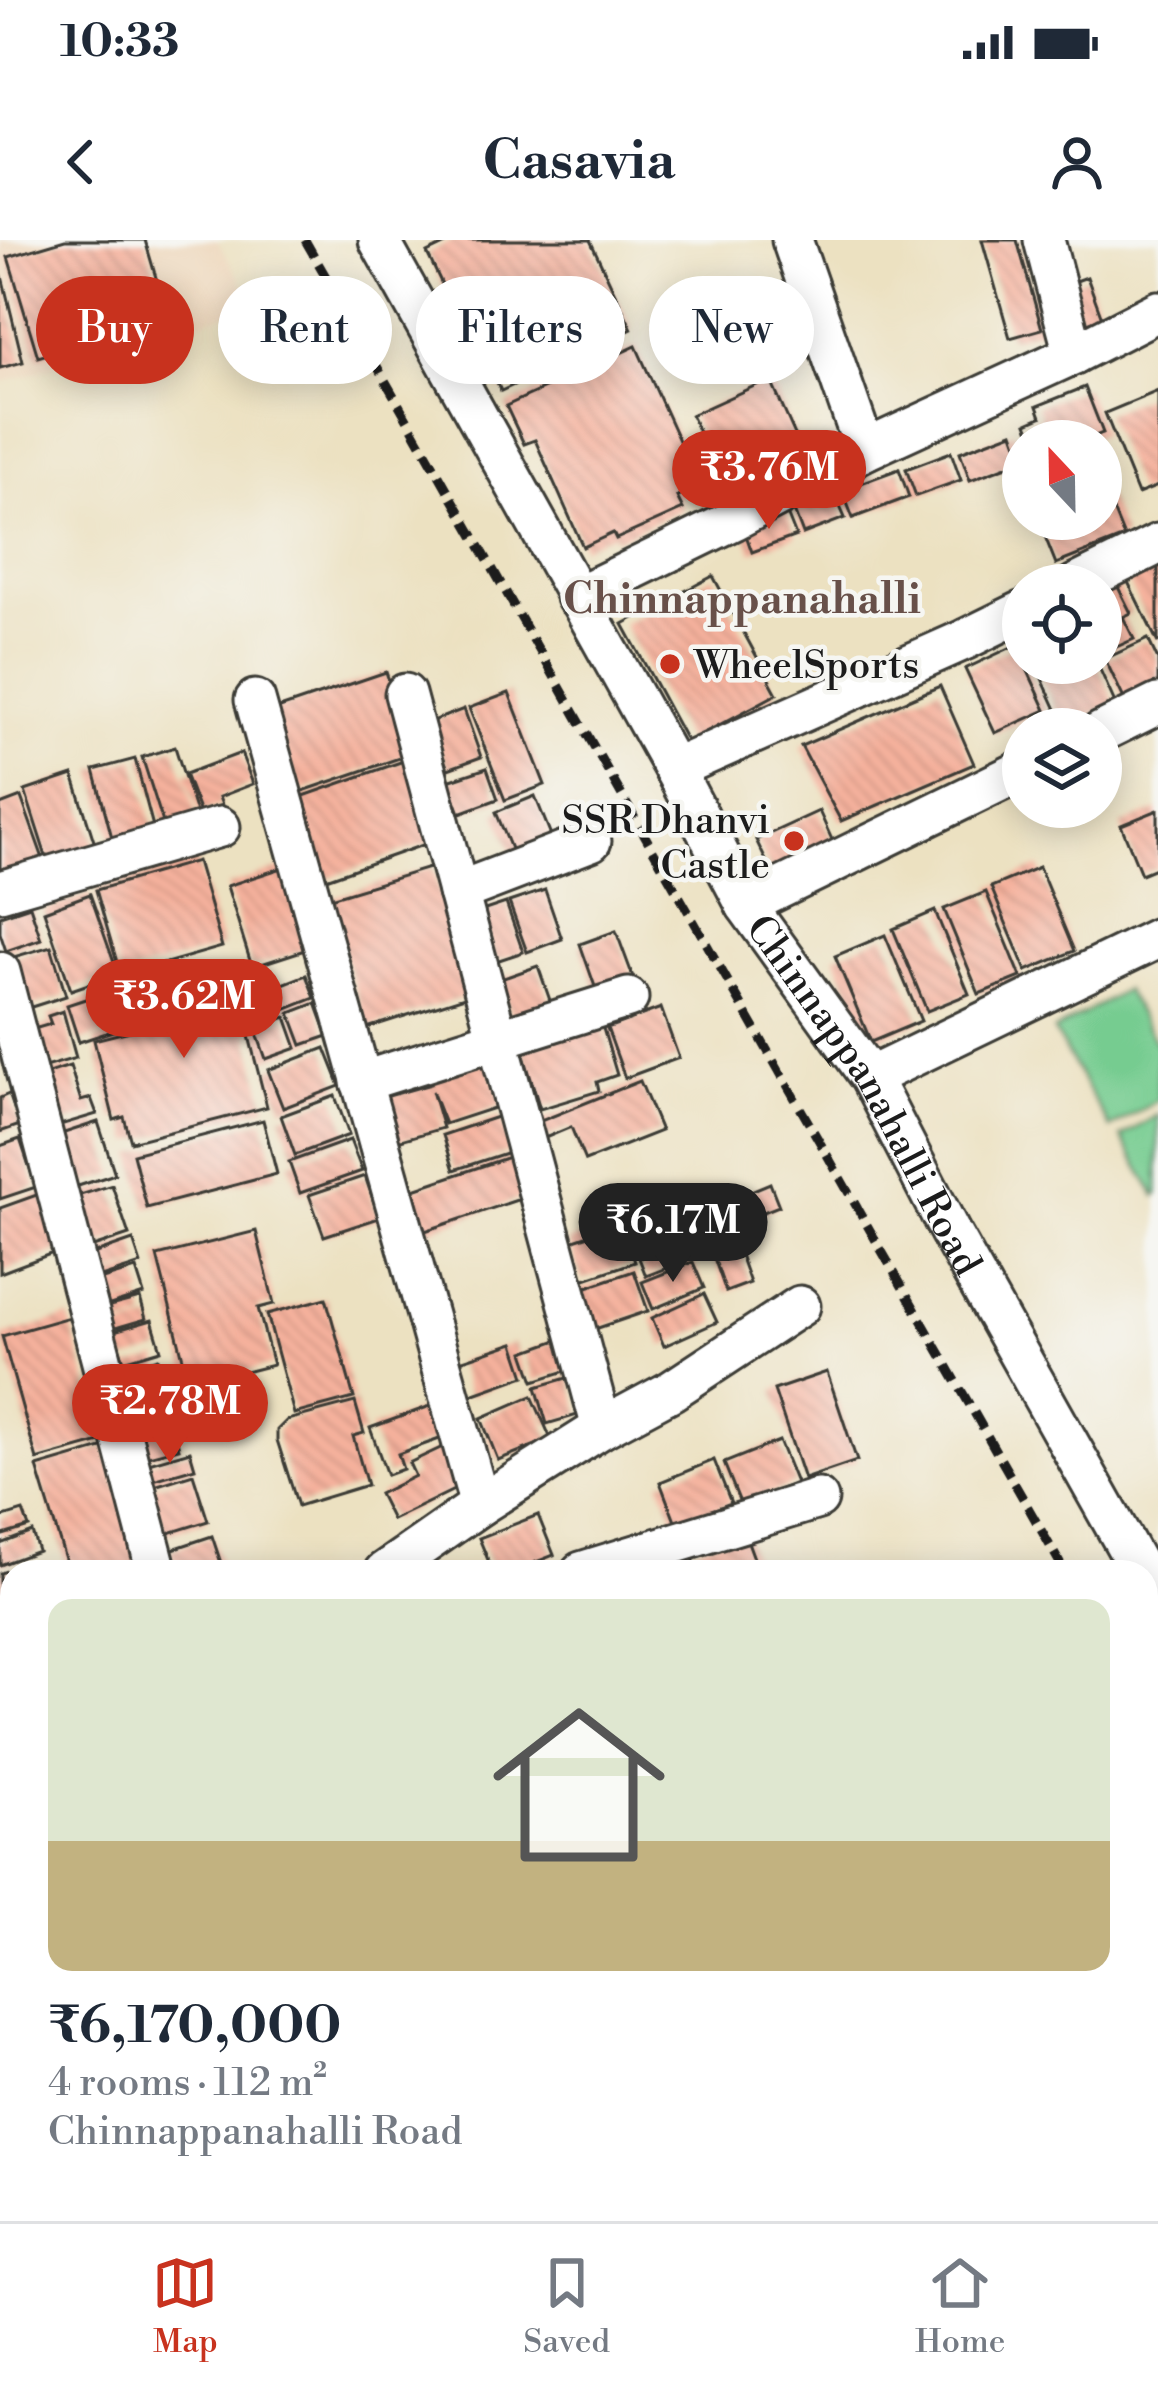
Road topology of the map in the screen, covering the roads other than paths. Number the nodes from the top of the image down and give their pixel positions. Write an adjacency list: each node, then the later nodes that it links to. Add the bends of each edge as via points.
1 (379, 240): 9 (street, Chinnappanahalli Road)
2 (792, 240): 6 (street)
3 (1044, 240): 5 (street)
4 (1158, 311): 5 (street)
5 (1074, 354): 6 (street)
6 (865, 450): 9 (street)
7 (1158, 544): 8 (street)
8 (1118, 564)
9 (576, 597): 15 (street, Chinnappanahalli Road)
10 (1002, 621): 15 (street)
11 (405, 694): 20 (street)
12 (255, 700): 27 (street)
13 (1158, 704): 14 (street)
14 (1122, 722)
15 (674, 769): 21 (street, Chinnappanahalli Road)
16 (1002, 780): 21 (street)
17 (220, 827): 19 (street)
18 (591, 841): 20 (street)
19 (0, 891)
20 (458, 892): 25 (street)
21 (746, 905): 26 (street, Chinnappanahalli Road)
22 (1158, 938): 26 (street)
23 (0, 972): 32 (street)
24 (628, 998): 25 (street)
25 (497, 1038): 27 (street); 29 (street)
26 (870, 1077): 35 (street, Chinnappanahalli Road)
27 (361, 1082): 31 (street)
28 (800, 1306): 29 (street)
29 (602, 1427): 31 (street)
30 (818, 1499): 34 (street)
31 (480, 1505): 33 (street)
32 (155, 1560)
33 (401, 1560)
34 (620, 1560)
35 (1134, 1560)

